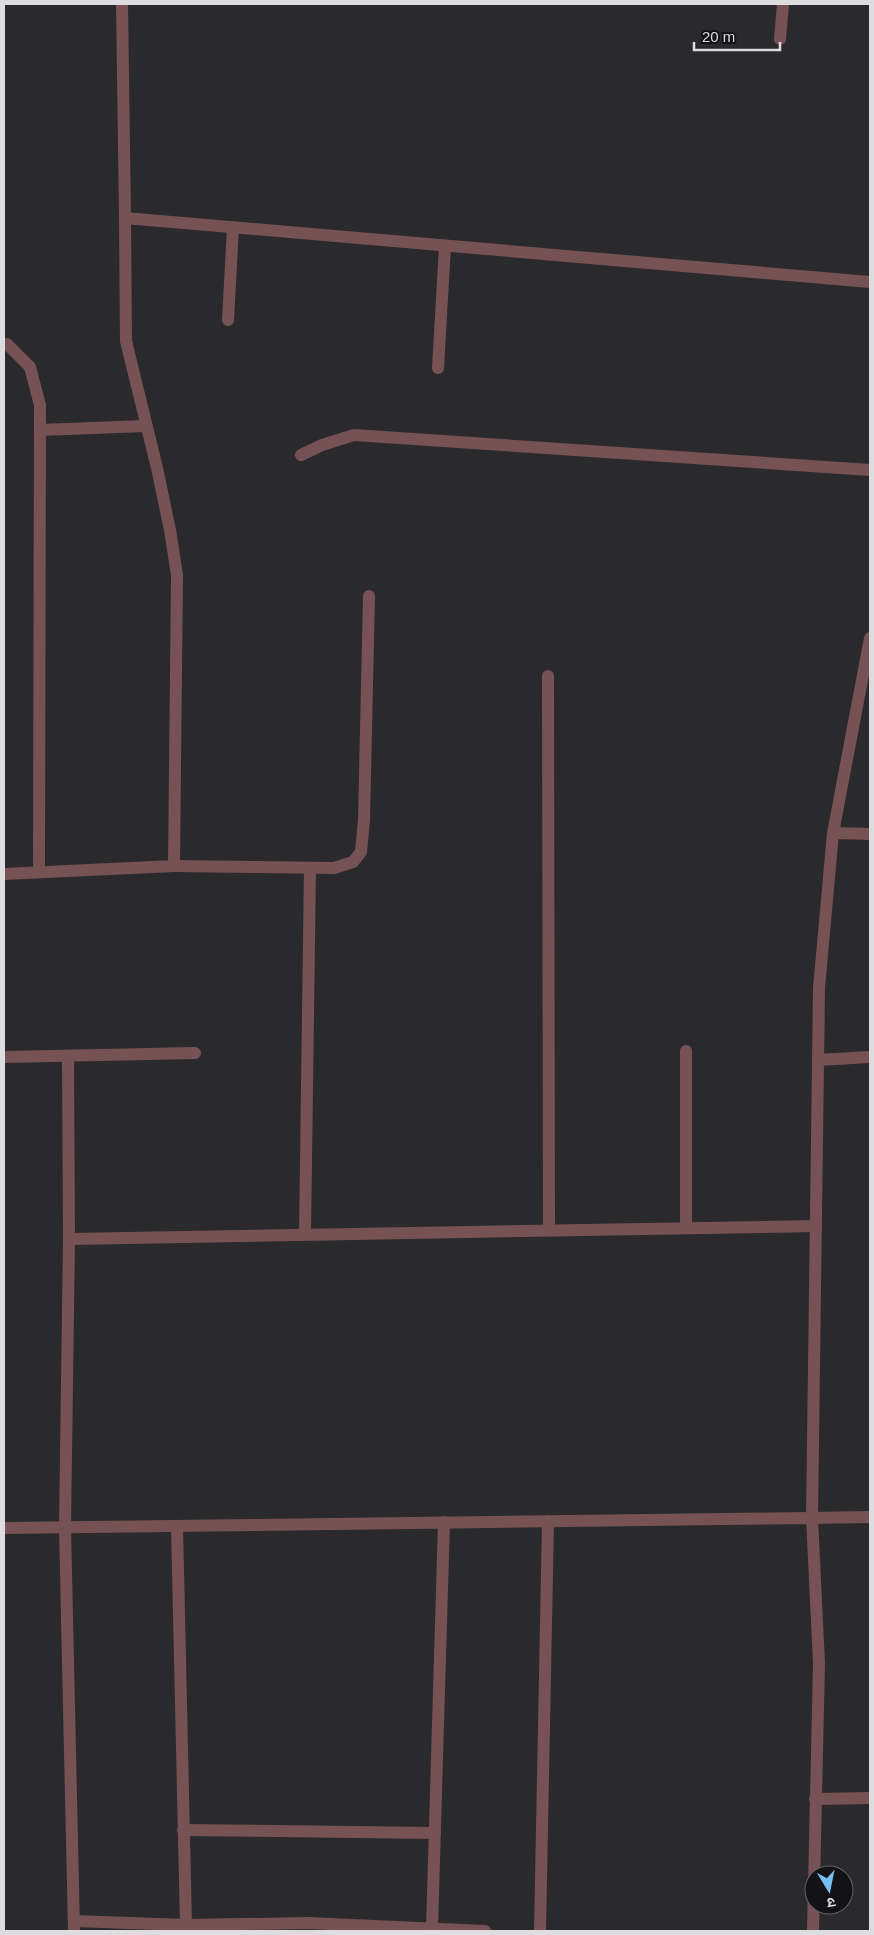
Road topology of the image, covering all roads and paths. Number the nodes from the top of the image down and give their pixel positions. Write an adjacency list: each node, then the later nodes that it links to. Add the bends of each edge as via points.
1 (122, 4): 4 (street)
2 (783, 4): 3 (street)
3 (780, 39)
4 (124, 218): 5 (street); 11 (street, via 126,342)
5 (233, 228): 6 (street); 8 (street)
6 (445, 246): 7 (street); 10 (street)
7 (870, 282)
8 (228, 320)
9 (7, 344): 12 (street, via 30,367 40,405)
10 (438, 368)
11 (146, 426): 12 (street); 20 (street, via 177,575)
12 (41, 430): 22 (street)
13 (301, 455): 14 (street, via 354,435)
14 (870, 470)
15 (369, 596): 21 (street, via 362,852 353,862 334,868)
16 (870, 638): 18 (street)
17 (548, 676): 32 (street)
18 (833, 833): 19 (street); 29 (street, via 819,988)
19 (870, 834)
20 (174, 866): 21 (street); 22 (street)
21 (310, 868): 33 (street)
22 (39, 872): 23 (street)
23 (4, 874)
24 (686, 1051): 31 (street)
25 (195, 1053): 26 (street)
26 (68, 1056): 27 (street); 34 (street)
27 (4, 1057)
28 (870, 1057): 29 (street)
29 (818, 1060): 30 (street)
30 (816, 1226): 31 (street); 36 (street)
31 (686, 1228): 32 (street)
32 (549, 1230): 33 (street)
33 (305, 1234): 34 (street)
34 (69, 1238): 40 (street)
35 (870, 1517): 36 (street)
36 (812, 1518): 37 (street); 43 (street, via 819,1663)
37 (548, 1521): 38 (street); 51 (street)
38 (444, 1522): 39 (street); 45 (street)
39 (177, 1526): 40 (street); 44 (street)
40 (65, 1527): 41 (street); 47 (street)
41 (4, 1528)
42 (870, 1798): 43 (street)
43 (815, 1799): 52 (street)
44 (183, 1830): 45 (street); 46 (street)
45 (435, 1833): 49 (street)
46 (186, 1925): 47 (street); 48 (street)
47 (74, 1926)
48 (308, 1927): 49 (street)
49 (432, 1928): 50 (street)
50 (485, 1931)
51 (540, 1931)
52 (813, 1931)

